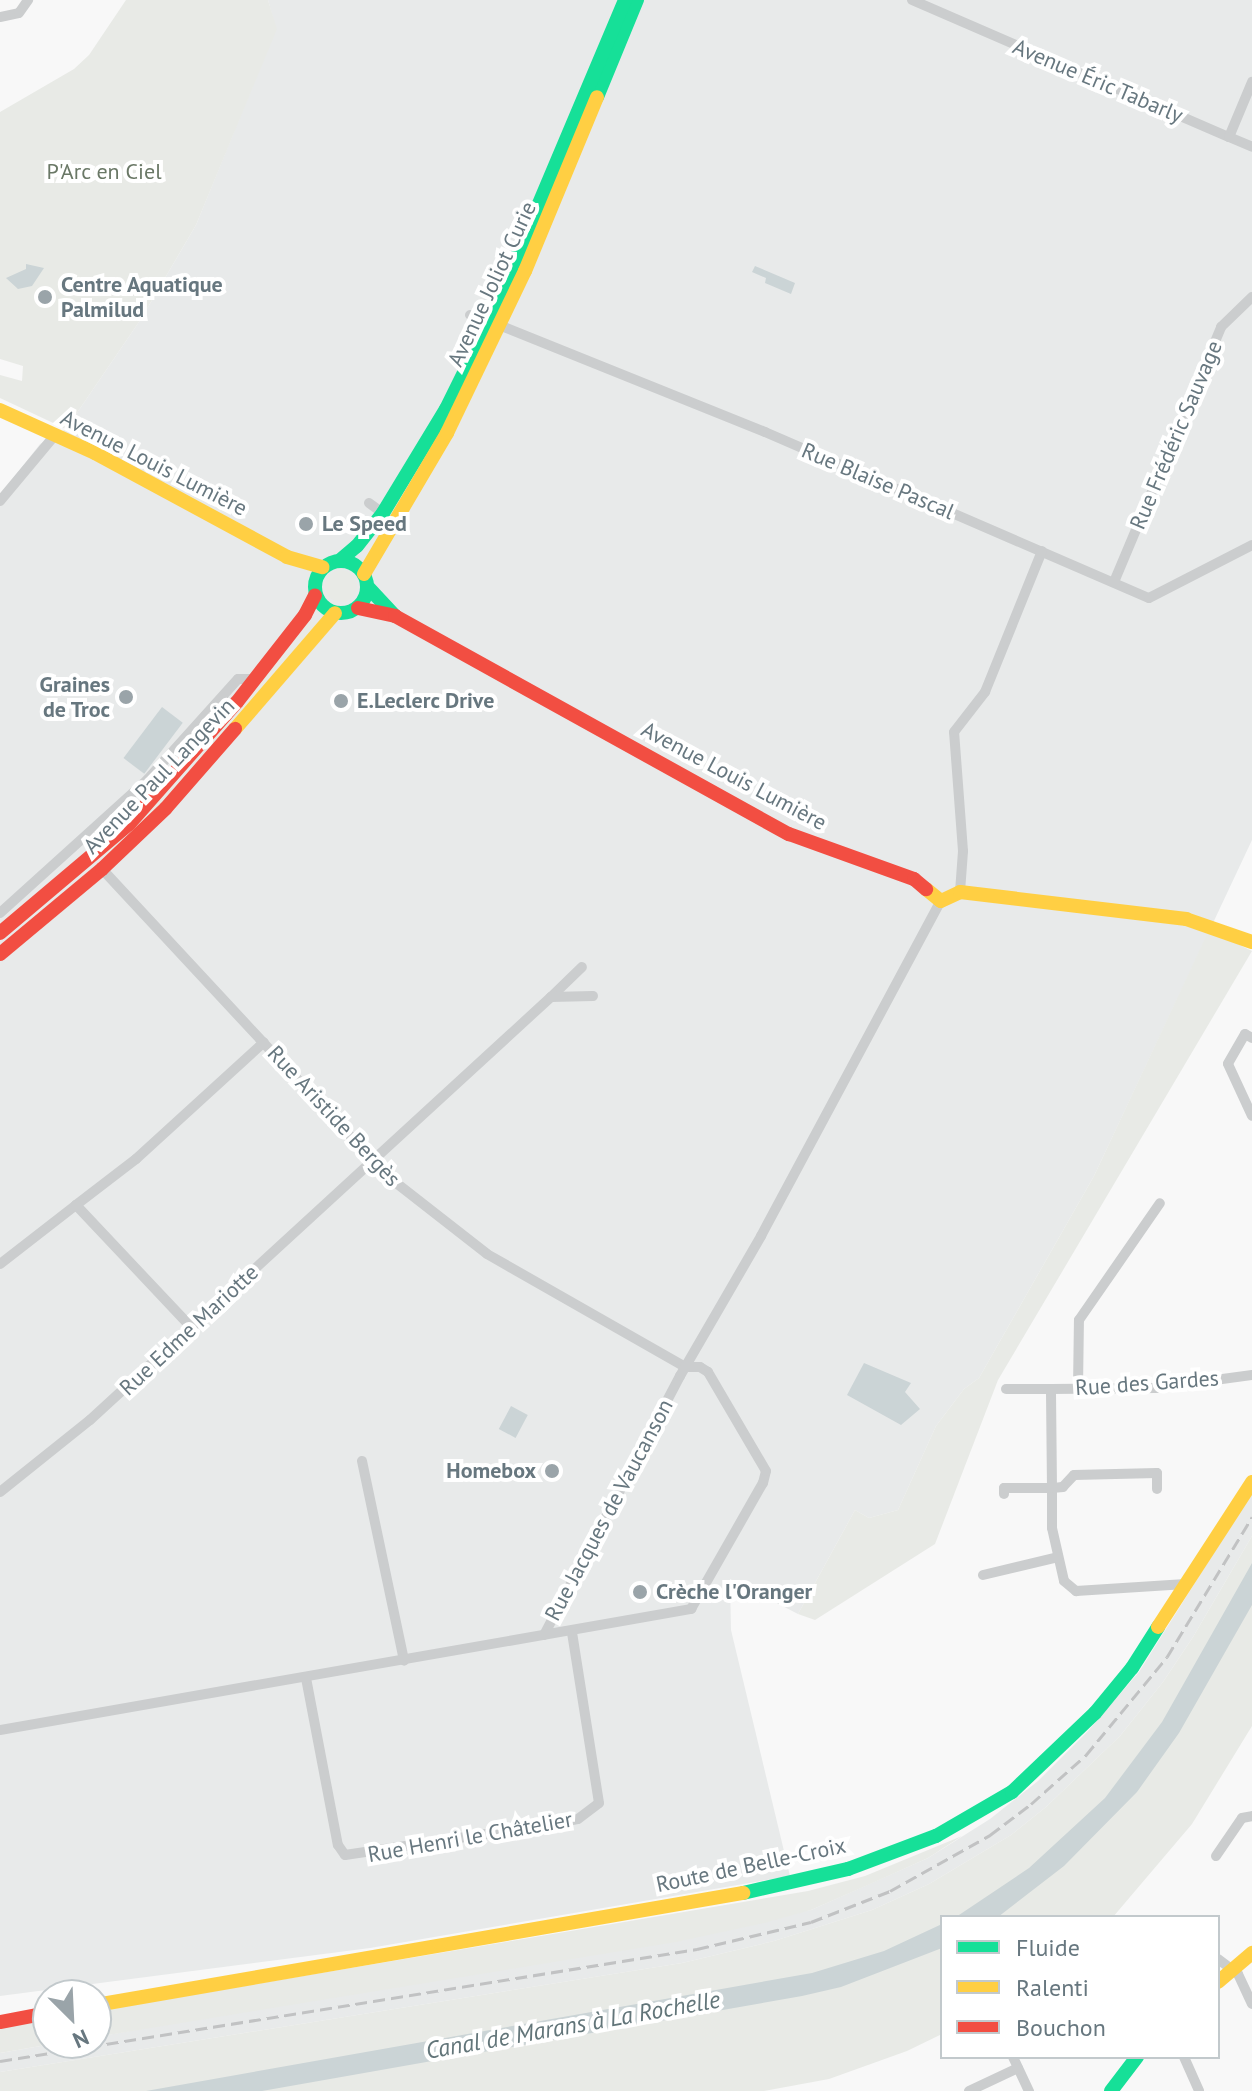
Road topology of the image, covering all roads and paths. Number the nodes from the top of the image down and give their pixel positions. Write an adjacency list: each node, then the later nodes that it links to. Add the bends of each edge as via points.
1 (28, 0): 5 (street, via 19,13)
2 (625, 0): 11 (street, Avenue Joliot Curie)
3 (637, 0): 11 (street, Avenue Joliot Curie)
4 (912, 0): 7 (street, Avenue Éric Tabarly)
5 (0, 17)
6 (1252, 82): 7 (street)
7 (1229, 137): 8 (street, Avenue Éric Tabarly)
8 (1252, 147)
9 (1252, 297): 23 (street, Rue Frédéric Sauvage, via 1221,327)
10 (470, 315): 11 (street, Rue Blaise Pascal)
11 (494, 323): 16 (street, Avenue Joliot Curie); 18 (street, Rue Blaise Pascal); 22 (street, Avenue Joliot Curie, via 447,433)
12 (0, 410): 13 (street, Avenue Louis Lumière)
13 (55, 435): 14 (street); 19 (street, Avenue Louis Lumière)
14 (0, 501)
15 (369, 503): 16 (street)
16 (383, 513): 20 (street, Avenue Joliot Curie)
17 (1252, 545): 23 (street, Rue Blaise Pascal, via 1149,598)
18 (1042, 551): 23 (street, Rue Blaise Pascal); 30 (street, via 985,692 954,732 963,851)
19 (287, 557): 21 (street, Avenue Louis Lumière); 24 (street, Avenue Louis Lumière)
20 (339, 561): 21 (street); 22 (street, via 354,564)
21 (323, 567): 24 (street)
22 (366, 580): 25 (street); 27 (street, Avenue Louis Lumière)
23 (1114, 582)
24 (315, 590): 26 (street, via 323,606); 28 (street, Avenue Paul Langevin, via 310,608)
25 (358, 608): 26 (street); 27 (street, Avenue Louis Lumière)
26 (335, 613): 29 (street, Avenue Paul Langevin, via 166,808)
27 (395, 616): 31 (street, Avenue Louis Lumière, via 789,834 914,879)
28 (257, 679): 32 (street, via 238,679 147,780); 33 (street, Avenue Paul Langevin, via 129,824)
29 (102, 869): 35 (street, Avenue Paul Langevin); 40 (street, Rue Aristide Bergès)
30 (960, 892): 31 (street); 34 (street, via 1211,925)
31 (941, 901): 47 (street, Rue Jacques de Vaucanson)
32 (0, 913)
33 (0, 933)
34 (1252, 942)
35 (0, 954)
36 (582, 967): 38 (street, Rue Edme Mariotte)
37 (593, 996): 38 (street)
38 (551, 997): 42 (street, Rue Edme Mariotte)
39 (1252, 1038): 41 (street, via 1245,1034 1228,1064)
40 (264, 1042): 42 (street, Rue Aristide Bergès); 44 (street, via 136,1159)
41 (1252, 1116)
42 (372, 1160): 46 (street, Rue Edme Mariotte); 47 (street, Rue Aristide Bergès, via 487,1254)
43 (1160, 1203): 49 (street, via 1079,1320)
44 (76, 1205): 45 (street); 46 (street)
45 (0, 1264)
46 (192, 1328): 56 (street, Rue Edme Mariotte, via 80,1429)
47 (685, 1367): 61 (street, Rue Aristide Bergès, via 708,1372 766,1477 691,1609); 62 (street, Rue Jacques de Vaucanson)
48 (1252, 1375): 49 (street, Rue des Gardes, via 1156,1388)
49 (1078, 1388): 51 (street, Rue des Gardes)
50 (1006, 1389): 51 (street)
51 (1051, 1389): 54 (street, Rue des Gardes)
52 (362, 1461): 63 (street)
53 (1252, 1482): 60 (street, Route de Belle-Croix)
54 (1052, 1488): 55 (street, via 1063,1487 1074,1475 1157,1473); 57 (street, via 1004,1488); 58 (street, Rue des Gardes)
55 (1157, 1489)
56 (0, 1492)
57 (1004, 1494)
58 (1058, 1557): 59 (street); 60 (street, Rue des Gardes, via 1064,1581 1076,1591)
59 (983, 1575)
60 (1186, 1584): 72 (street, Route de Belle-Croix, via 1132,1668 1035,1774 970,1819 891,1855 775,1887)
61 (572, 1632): 62 (street); 64 (street, Rue Henri le Châtelier, via 599,1803 578,1819 552,1824 345,1855 338,1845)
62 (544, 1635): 63 (street, Rue Jacques de Vaucanson)
63 (404, 1661): 64 (street, Rue Jacques de Vaucanson)
64 (306, 1678): 65 (street, Rue Jacques de Vaucanson)
65 (0, 1730)
66 (1252, 1816): 67 (street, via 1242,1818)
67 (1216, 1856)
68 (1252, 1953): 70 (street)
69 (1220, 1960): 70 (street)
70 (1233, 1970): 71 (street); 73 (street)
71 (1220, 1980)
72 (112, 2002)
73 (1252, 2004)
74 (32, 2016): 75 (street)
75 (0, 2022)
76 (1014, 2059): 79 (street)
77 (1135, 2059): 82 (street)
78 (1185, 2059): 83 (street)
79 (1018, 2068): 80 (street); 81 (street)
80 (969, 2091)
81 (1029, 2091)
82 (1111, 2091)
83 (1199, 2091)

